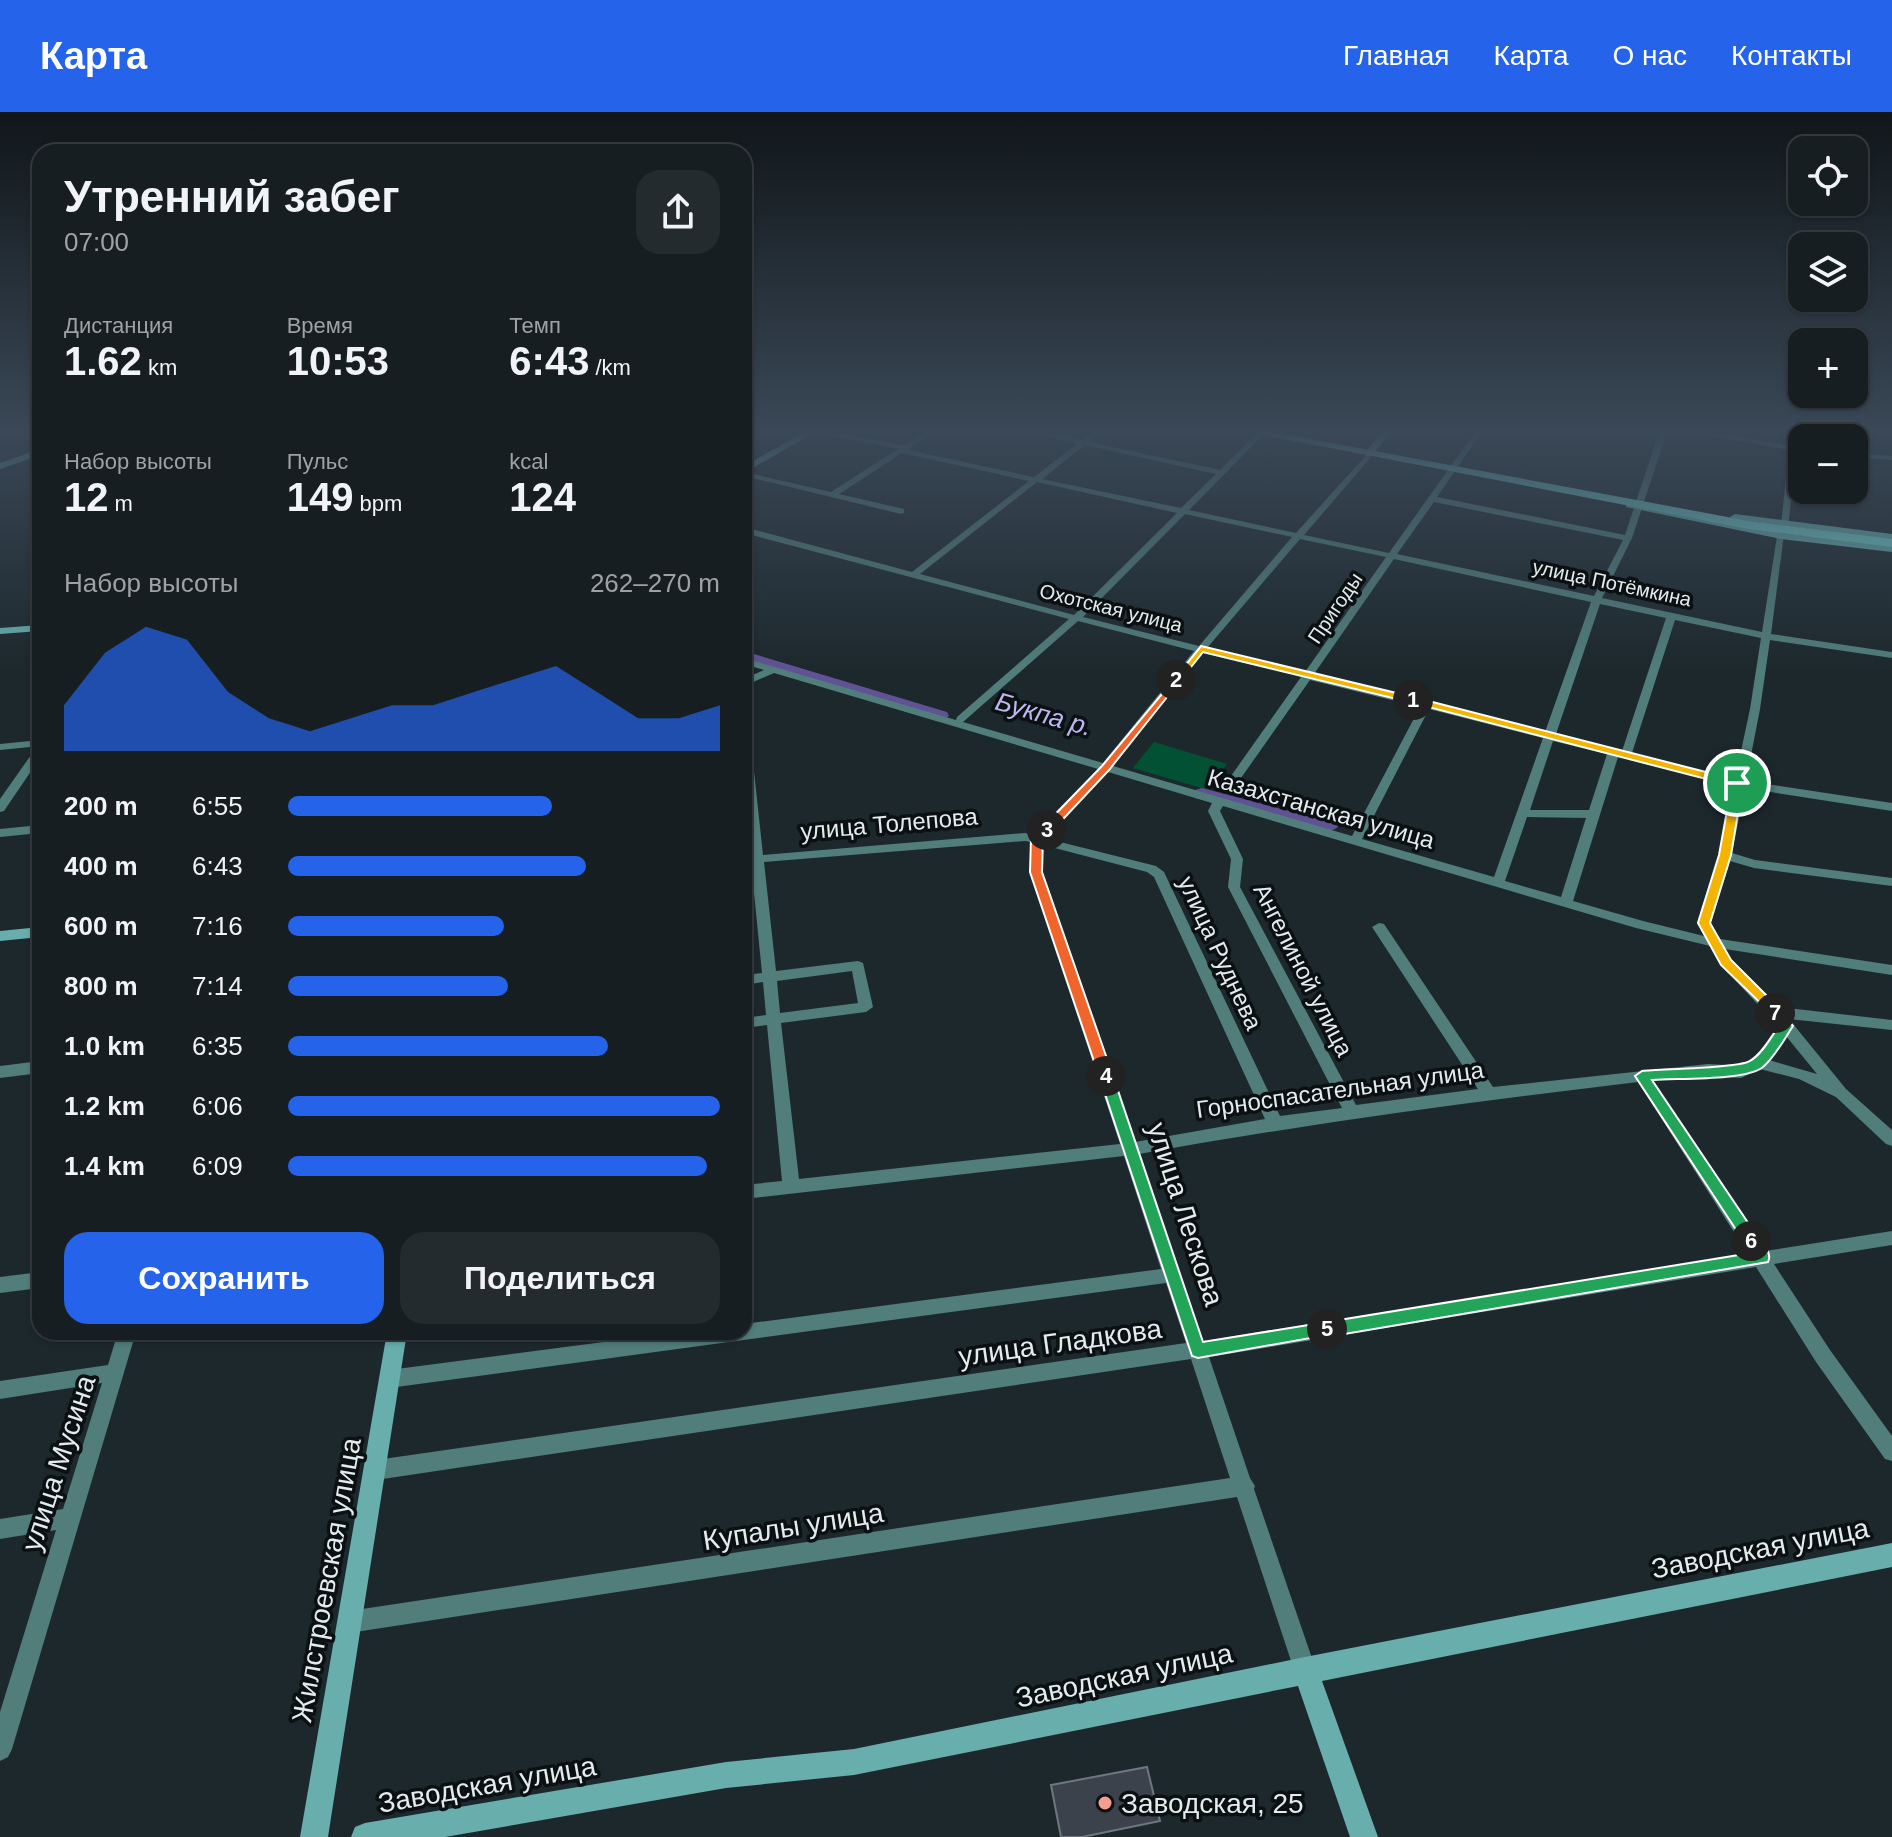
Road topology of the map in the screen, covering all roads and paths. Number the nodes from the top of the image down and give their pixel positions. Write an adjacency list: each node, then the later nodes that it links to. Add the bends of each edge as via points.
1 (895, 510): 12 (street)
2 (996, 510): 21 (street)
3 (1174, 510): 13 (street, улица Потёмкина)
4 (1188, 510): 13 (street)
5 (1322, 510): 16 (street)
6 (1425, 510): 20 (street, Пригоды)
7 (1484, 510): 18 (street)
8 (1638, 510): 18 (street)
9 (1669, 510): 14 (street)
10 (1673, 510): 19 (main road)
11 (1787, 510): 14 (street)
12 (901, 511)
13 (1185, 512): 16 (street, улица Потёмкина); 24 (street)
14 (1783, 531): 17 (street); 19 (street); 27 (street)
15 (752, 532): 21 (street, Охотская улица)
16 (1299, 537): 20 (street, улица Потёмкина); 28 (street)
17 (1892, 537)
18 (1628, 538): 22 (street)
19 (1892, 546)
20 (1392, 556): 22 (street, улица Потёмкина); 32 (street, Пригоды)
21 (913, 575): 24 (street, Охотская улица)
22 (1597, 599): 23 (street, улица Потёмкина); 36 (street)
23 (1672, 615): 27 (street, улица Потёмкина); 39 (street)
24 (1076, 618): 28 (street, Охотская улица); 35 (street)
25 (32, 629): 26 (street)
26 (0, 631)
27 (1765, 636): 29 (street, улица Потёмкина); 43 (street)
28 (1201, 649): 32 (street, Охотская улица); 41 (street)
29 (1892, 655)
30 (752, 663): 31 (street, Казахстанская улица)
31 (773, 670): 33 (street); 41 (street, Казахстанская улица)
32 (1312, 674): 34 (street, Охотская улица); 42 (street, Пригоды)
33 (752, 679)
34 (1427, 703): 36 (street, Охотская улица); 52 (street)
35 (961, 719)
36 (1549, 737): 39 (street, Охотская улица); 47 (street)
37 (32, 744): 38 (street)
38 (0, 747)
39 (1620, 755): 43 (street, Охотская улица); 48 (street)
40 (32, 762): 46 (street)
41 (1105, 768): 44 (street, Казахстанская улица); 51 (street)
42 (1237, 776)
43 (1737, 783): 45 (street, Охотская улица); 53 (street)
44 (1218, 803): 52 (street, Казахстанская улица); 77 (street, Ангелиной улица, via 1217,823 1237,859 1234,887)
45 (1892, 807)
46 (0, 808)
47 (1521, 813): 48 (street); 56 (street)
48 (1594, 814): 58 (street)
49 (32, 830): 50 (street)
50 (0, 833)
51 (1037, 838): 54 (street, улица Толепова); 78 (street, улица Руднева, via 1159,875); 80 (street, улица Лескова, via 1036,872)
52 (1356, 839): 56 (street, Казахстанская улица)
53 (1725, 855): 57 (street, via 1754,864); 62 (street, via 1704,923)
54 (752, 859)
55 (752, 865): 64 (street)
56 (1499, 881): 58 (street, Казахстанская улица)
57 (1892, 882)
58 (1566, 901): 62 (street, Казахстанская улица)
59 (1379, 927): 76 (street)
60 (32, 933): 61 (street)
61 (0, 936)
62 (1712, 942): 63 (street, Казахстанская улица); 66 (street)
63 (1892, 970)
64 (771, 977): 65 (street); 67 (street); 67 (street, via 858,966 866,1007)
65 (752, 979)
66 (1775, 1012): 69 (street); 70 (street)
67 (775, 1019): 68 (street); 81 (street)
68 (752, 1022)
69 (1892, 1025)
70 (1786, 1026): 71 (street); 75 (street)
71 (1759, 1063): 74 (street, Горноспасательная улица, via 1741,1072); 75 (street, Горноспасательная улица, via 1803,1074)
72 (32, 1068): 73 (street)
73 (0, 1072)
74 (1642, 1076): 76 (street, Горноспасательная улица); 84 (street)
75 (1841, 1093): 79 (street)
76 (1489, 1094): 77 (street, Горноспасательная улица)
77 (1352, 1112): 78 (street, Горноспасательная улица)
78 (1275, 1123): 80 (street, Горноспасательная улица)
79 (1888, 1129)
80 (1131, 1149): 81 (street, Горноспасательная улица); 85 (street, улица Лескова)
81 (791, 1186): 82 (street, Горноспасательная улица)
82 (752, 1191)
83 (1892, 1238): 84 (street, улица Гладкова)
84 (1763, 1258): 92 (street, улица Гладкова); 96 (street, via 1823,1356)
85 (1171, 1275): 88 (street); 92 (street, улица Лескова)
86 (32, 1281): 87 (street)
87 (0, 1285)
88 (752, 1331)
89 (125, 1340): 93 (street, улица Мусина)
90 (396, 1340): 94 (street, Жилстроевская улица)
91 (683, 1340): 94 (street)
92 (1198, 1350): 97 (street, улица Гладкова); 98 (street, улица Лескова)
93 (116, 1372): 95 (street); 99 (street, улица Мусина)
94 (389, 1379): 97 (street, Жилстроевская улица)
95 (0, 1390)
96 (1892, 1452)
97 (376, 1470): 102 (street, Жилстроевская улица)
98 (1245, 1486): 102 (street, Купалы улица); 103 (street, улица Лескова)
99 (68, 1518): 100 (street); 104 (street, улица Мусина)
100 (0, 1529)
101 (1892, 1555): 103 (street, Заводская улица)
102 (349, 1622): 105 (street, Жилстроевская улица)
103 (1305, 1670): 106 (street, Заводская улица, via 854,1762 726,1775); 107 (street, улица Лескова)
104 (0, 1749)
105 (314, 1837)
106 (365, 1837)
107 (1364, 1837)

